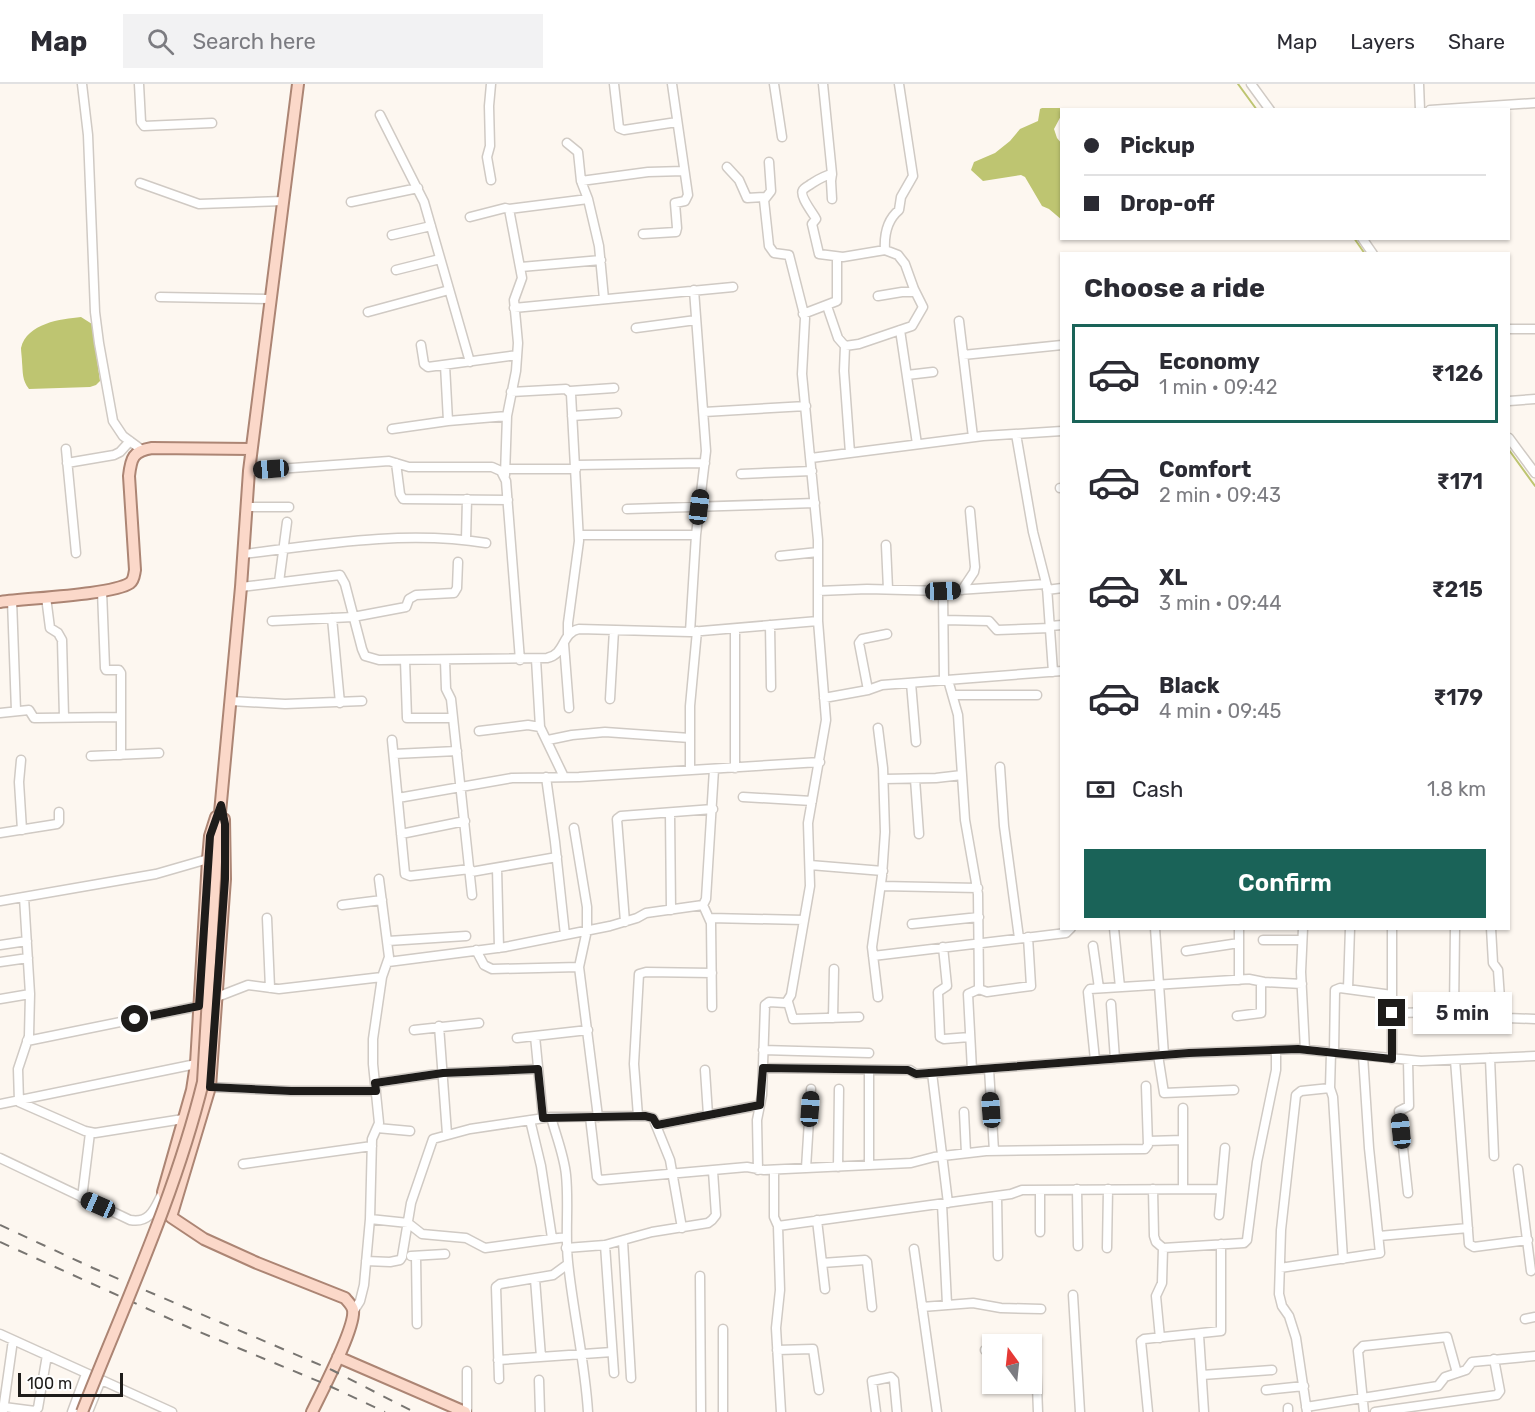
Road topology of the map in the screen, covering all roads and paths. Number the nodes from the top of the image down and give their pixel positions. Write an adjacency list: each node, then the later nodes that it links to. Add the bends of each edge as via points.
1 (82, 84): 88 (street, via 99,343 113,421)
2 (139, 84): 18 (street, via 144,126)
3 (298, 84): 32 (main road)
4 (491, 84): 25 (street, via 487,157)
5 (615, 84): 17 (street, via 619,128)
6 (672, 84): 17 (street)
7 (774, 84): 19 (street)
8 (823, 84): 24 (street)
9 (899, 84): 39 (street, via 913,176 886,229)
10 (1251, 84): 13 (street)
11 (1419, 84): 14 (street)
12 (1535, 103): 15 (street)
13 (1269, 108)
14 (1420, 108)
15 (1460, 108)
16 (380, 116): 28 (street)
17 (677, 122): 23 (street)
18 (212, 123)
19 (782, 137)
20 (567, 143): 26 (street, via 578,152)
21 (769, 162): 29 (street, via 771,194)
22 (727, 167): 29 (street, via 747,198)
23 (684, 171): 26 (street); 37 (street, via 688,195 685,201 675,203 677,231)
24 (832, 174): 31 (street); 40 (street, via 819,177 802,192 816,219 812,224 819,254)
25 (491, 180)
26 (581, 181): 30 (street)
27 (140, 183): 32 (street, via 199,204)
28 (418, 188): 33 (street); 36 (street)
29 (765, 197): 56 (street, via 769,246 774,253 789,255)
30 (588, 199): 34 (street); 42 (street)
31 (832, 199)
32 (283, 201): 51 (main road)
33 (351, 202)
34 (509, 209): 35 (street); 43 (street)
35 (470, 217)
36 (431, 226): 38 (street); 41 (street)
37 (643, 234)
38 (392, 235)
39 (885, 250): 40 (street); 48 (street, via 902,259)
40 (837, 256): 53 (street, via 838,299)
41 (440, 259): 44 (street); 46 (street)
42 (601, 260): 43 (street); 52 (street)
43 (521, 267): 54 (street)
44 (396, 270)
45 (733, 287): 47 (street)
46 (449, 290): 55 (street); 68 (street)
47 (694, 290): 52 (street); 57 (street)
48 (915, 292): 49 (street); 62 (street, via 923,307 915,324)
49 (878, 296)
50 (160, 297): 51 (street)
51 (270, 299): 91 (main road)
52 (604, 299): 54 (street)
53 (827, 306): 56 (street); 65 (street, via 838,338)
54 (514, 308): 66 (street)
55 (368, 312)
56 (803, 314): 77 (street)
57 (696, 320): 59 (street); 78 (street)
58 (959, 321): 67 (street)
59 (636, 328)
60 (1510, 329): 61 (street)
61 (1535, 329)
62 (900, 330): 65 (street); 71 (street)
63 (421, 345): 69 (street, via 426,366)
64 (1060, 345): 67 (street)
65 (845, 346): 93 (street)
66 (517, 355): 68 (street); 74 (street)
67 (963, 355): 86 (street)
68 (470, 362): 69 (street)
69 (445, 365): 82 (street)
70 (933, 372): 71 (street)
71 (907, 375): 89 (street)
72 (614, 388): 73 (street)
73 (570, 391): 74 (street); 81 (street)
74 (511, 392): 80 (street)
75 (1535, 399): 76 (street)
76 (1510, 401)
77 (806, 406): 78 (street); 94 (street)
78 (704, 412): 97 (street)
79 (617, 413): 81 (street)
80 (507, 416): 82 (street); 101 (street)
81 (572, 416): 98 (street)
82 (448, 421): 83 (street)
83 (392, 429)
84 (1060, 431): 85 (street)
85 (1016, 434): 86 (street); 126 (street)
86 (973, 437): 89 (street)
87 (1510, 439): 102 (street)
88 (130, 441): 92 (street); 95 (street, via 114,455)
89 (917, 444): 93 (street)
90 (66, 449): 95 (street)
91 (251, 449): 92 (main road); 99 (main road)
92 (142, 450): 130 (main road, via 130,463 129,476 134,578 130,583)
93 (850, 453): 94 (street)
94 (811, 458): 100 (street)
95 (67, 463): 120 (street)
96 (396, 463): 99 (street); 101 (street, via 409,467 492,467); 104 (street, via 403,499)
97 (705, 463): 98 (street); 109 (street)
98 (576, 467): 101 (street); 113 (street)
99 (249, 471): 107 (main road)
100 (812, 471): 103 (street); 106 (street)
101 (505, 472): 105 (street)
102 (1535, 473)
103 (741, 474)
104 (467, 499): 105 (street); 115 (street)
105 (507, 500): 153 (street)
106 (815, 503): 109 (street); 119 (street)
107 (247, 507): 108 (street); 121 (main road)
108 (289, 507)
109 (699, 507): 110 (street); 114 (street)
110 (627, 509)
111 (970, 511): 129 (street, via 975,567)
112 (287, 522): 118 (street)
113 (579, 535): 114 (street); 148 (street)
114 (696, 535): 146 (street)
115 (466, 540): 116 (street); 118 (street, via 386,539)
116 (486, 543)
117 (886, 545): 128 (street)
118 (283, 549): 121 (street); 124 (street)
119 (818, 552): 122 (street); 131 (street)
120 (76, 553)
121 (244, 554): 125 (main road)
122 (780, 555)
123 (458, 562): 136 (street, via 454,592 416,596 409,599 406,607)
124 (279, 582): 125 (street); 136 (street, via 340,575)
125 (241, 586): 163 (main road)
126 (1046, 587): 127 (street); 129 (street); 143 (street)
127 (1060, 588)
128 (888, 589): 131 (street); 132 (street)
129 (962, 590): 132 (street)
130 (102, 591): 133 (main road); 170 (street, via 105,668 121,671)
131 (818, 591): 140 (street)
132 (943, 591): 138 (street)
133 (46, 597): 134 (main road); 169 (street, via 50,628 62,640)
134 (12, 600): 135 (main road); 167 (street)
135 (0, 602)
136 (353, 617): 137 (street); 151 (street, via 365,656)
137 (332, 618): 139 (street); 165 (street)
138 (944, 620): 143 (street, via 988,621 997,630); 155 (street)
139 (272, 621)
140 (818, 621): 141 (street); 161 (street)
141 (770, 625): 144 (street); 157 (street)
142 (1060, 625): 143 (street)
143 (1050, 627): 154 (street)
144 (735, 629): 146 (street); 187 (street)
145 (614, 630): 146 (street); 148 (street, via 579,629); 162 (street)
146 (693, 632): 175 (street)
147 (887, 634): 158 (street, via 859,643)
148 (568, 635): 149 (street)
149 (564, 644): 150 (street, via 554,657); 166 (street)
150 (536, 659): 153 (street); 172 (street)
151 (405, 660): 152 (street); 171 (street, via 407,718)
152 (445, 660): 153 (street); 171 (street)
153 (520, 660)
154 (1057, 671): 155 (street)
155 (946, 680): 156 (street); 159 (street)
156 (911, 683): 158 (street); 178 (street)
157 (771, 687)
158 (868, 690): 161 (street)
159 (953, 695): 160 (street); 190 (street)
160 (1037, 695)
161 (824, 698): 185 (street, via 826,720)
162 (610, 699)
163 (231, 701): 165 (street); 199 (main road)
164 (362, 701): 165 (street)
165 (340, 702)
166 (568, 708)
167 (16, 711): 168 (street); 169 (street, via 28,710 35,718)
168 (0, 713)
169 (64, 717): 170 (street)
170 (121, 717): 182 (street)
171 (453, 718): 179 (street)
172 (540, 727): 174 (street, via 528,724); 177 (street)
173 (878, 728): 193 (street)
174 (479, 731)
175 (690, 738): 177 (street, via 605,732); 189 (street)
176 (392, 740): 181 (street)
177 (548, 740): 192 (street)
178 (916, 742)
179 (457, 751): 181 (street); 195 (street)
180 (159, 753): 182 (street)
181 (394, 754): 197 (street)
182 (121, 755): 183 (street)
183 (91, 756)
184 (21, 760): 205 (street)
185 (820, 762): 187 (street); 198 (street)
186 (1000, 767): 243 (street, via 1004,826)
187 (735, 768): 188 (street)
188 (714, 769): 189 (street); 200 (street)
189 (690, 770): 192 (street)
190 (962, 775): 194 (street); 217 (street, via 965,820)
191 (546, 777): 192 (street); 195 (street, via 512,778); 209 (street)
192 (564, 777)
193 (884, 779): 194 (street); 214 (street)
194 (915, 779): 208 (street)
195 (462, 788): 197 (street); 203 (street)
196 (743, 797): 198 (street)
197 (398, 798): 207 (street)
198 (812, 801): 211 (street, via 808,823)
199 (221, 805): 210 (main road, via 211,830); 275 (main road, via 225,879); 449 (main road, bridge, via 203,1082 162,1213)
200 (713, 809): 202 (street); 223 (street)
201 (59, 812): 205 (street, via 57,824)
202 (669, 813): 224 (street); 229 (street, via 617,819)
203 (465, 821): 207 (street); 213 (street)
204 (574, 828): 231 (street, via 586,898)
205 (22, 830): 206 (street)
206 (0, 833)
207 (401, 834): 213 (street, via 406,875)
208 (919, 834)
209 (557, 857): 212 (street); 241 (street)
210 (208, 859): 219 (street, via 156,874); 280 (main road)
211 (810, 865): 214 (street); 228 (street)
212 (497, 868): 213 (street); 253 (street)
213 (471, 870): 218 (street)
214 (883, 871): 216 (street)
215 (378, 879): 220 (street)
216 (880, 886): 217 (street); 256 (street)
217 (978, 888): 225 (street)
218 (472, 895)
219 (24, 897): 221 (street); 246 (street)
220 (381, 900): 222 (street); 247 (street)
221 (0, 901)
222 (342, 905)
223 (703, 905): 224 (street); 227 (street)
224 (671, 910): 229 (street, via 646,913)
225 (979, 917): 230 (street); 248 (street)
226 (267, 918): 269 (street)
227 (710, 918): 228 (street); 262 (street)
228 (804, 920): 278 (street)
229 (625, 922): 231 (street)
230 (912, 924)
231 (587, 930): 241 (street); 260 (street)
232 (1069, 930): 243 (street)
233 (1114, 930): 268 (street)
234 (1155, 930): 267 (street)
235 (1239, 930): 249 (street)
236 (1303, 930): 245 (street)
237 (1350, 930): 272 (street)
238 (1392, 930): 274 (street)
239 (1455, 930): 282 (street)
240 (1491, 930): 283 (street)
241 (565, 935): 253 (street)
242 (466, 936): 247 (street)
243 (1024, 938): 248 (street); 271 (street, via 1031,986 987,992)
244 (1263, 940): 245 (street)
245 (1302, 940): 266 (street)
246 (27, 941): 250 (street); 257 (street)
247 (388, 941): 259 (street)
248 (978, 943): 252 (street); 271 (street)
249 (1239, 944): 255 (street); 264 (street)
250 (0, 945)
251 (1093, 946): 270 (street)
252 (943, 947): 256 (street); 294 (street, via 947,986 938,992 940,1037)
253 (499, 948): 254 (street)
254 (476, 951): 259 (street); 260 (street, via 484,965 492,969)
255 (1186, 951)
256 (873, 956): 276 (street)
257 (28, 958): 258 (street); 273 (street)
258 (0, 962)
259 (388, 962): 263 (street)
260 (579, 967): 292 (street)
261 (834, 969): 287 (street)
262 (712, 973): 281 (street); 333 (street, via 639,974 634,1064)
263 (382, 977): 269 (street); 322 (street, via 373,1040)
264 (1239, 980): 265 (street); 267 (street)
265 (1261, 982): 266 (street); 285 (street, via 1261,1013)
266 (1302, 984): 299 (street)
267 (1159, 985): 268 (street); 302 (street)
268 (1120, 987): 270 (street)
269 (270, 988): 275 (street, via 248,986)
270 (1099, 988): 308 (street, via 1088,992)
271 (979, 989): 294 (street, via 968,994)
272 (1348, 989): 274 (street); 300 (street, via 1337,988 1334,992)
273 (30, 994): 277 (street); 296 (street)
274 (1392, 995): 284 (street)
275 (217, 996): 321 (main road)
276 (878, 997)
277 (0, 999)
278 (788, 1002): 287 (street, via 793,1019); 297 (street, via 766,1003)
279 (1111, 1004): 306 (street)
280 (199, 1006): 296 (street); 311 (main road)
281 (712, 1007)
282 (1454, 1011): 283 (street); 284 (street)
283 (1500, 1011): 288 (street, via 1507,1018)
284 (1392, 1013): 307 (street)
285 (1237, 1016)
286 (860, 1017): 287 (street)
287 (833, 1018)
288 (1535, 1019)
289 (479, 1023): 290 (street)
290 (439, 1026): 291 (street); 318 (street)
291 (414, 1030)
292 (588, 1030): 293 (street); 334 (street)
293 (535, 1036): 295 (street); 313 (street)
294 (970, 1037): 317 (street)
295 (518, 1038)
296 (27, 1041): 327 (street, via 18,1069)
297 (764, 1050): 301 (street); 312 (street)
298 (1276, 1050): 299 (street); 302 (street); 388 (street, via 1276,1070 1257,1162 1247,1240)
299 (1305, 1050): 300 (street)
300 (1333, 1052): 303 (street); 323 (street)
301 (869, 1053)
302 (1161, 1055): 306 (street); 326 (street, via 1164,1093)
303 (1363, 1056): 307 (street); 383 (street, via 1368,1148)
304 (1535, 1056): 305 (street)
305 (1490, 1058): 310 (street); 350 (street)
306 (1115, 1059): 308 (street)
307 (1392, 1059): 309 (street)
308 (1095, 1060): 314 (street)
309 (1408, 1060): 310 (street); 368 (street, via 1410,1104 1399,1111)
310 (1455, 1060): 381 (street)
311 (196, 1064): 327 (street); 336 (main road)
312 (763, 1068): 316 (street); 329 (street)
313 (538, 1069): 318 (street); 335 (street)
314 (989, 1069): 317 (street); 347 (street)
315 (705, 1070): 332 (street)
316 (869, 1070): 319 (street); 353 (street)
317 (972, 1070): 319 (street)
318 (443, 1073): 322 (street); 342 (street)
319 (932, 1073): 349 (street)
320 (1146, 1086): 344 (street)
321 (210, 1087): 322 (street, via 291,1091); 375 (main road)
322 (376, 1087): 339 (street)
323 (1330, 1088): 399 (street); 403 (street, via 1301,1090 1296,1095)
324 (811, 1089): 355 (street)
325 (839, 1089): 354 (street)
326 (1234, 1090)
327 (19, 1102): 328 (street); 341 (street)
328 (0, 1104)
329 (760, 1105): 332 (street); 358 (street)
330 (1184, 1108): 343 (street)
331 (964, 1112): 348 (street)
332 (708, 1115): 338 (street)
333 (638, 1116): 334 (street); 338 (street, via 653,1118)
334 (594, 1117): 335 (street); 360 (street, via 597,1179)
335 (547, 1118): 337 (street); 384 (street, via 566,1171)
336 (183, 1119): 341 (street); 367 (main road)
337 (530, 1120): 342 (street); 385 (street)
338 (657, 1125): 360 (street)
339 (377, 1128): 340 (street); 345 (street)
340 (410, 1131)
341 (90, 1133): 370 (street)
342 (447, 1134): 378 (street, via 436,1136 431,1142)
343 (1183, 1140): 344 (street); 361 (street)
344 (1148, 1141): 347 (street, via 1145,1149)
345 (372, 1146): 352 (street); 376 (street)
346 (1225, 1148): 365 (street)
347 (994, 1151): 348 (street)
348 (966, 1153): 349 (street)
349 (942, 1156): 353 (street); 371 (street)
350 (1494, 1156)
351 (0, 1158): 370 (street)
352 (243, 1164)
353 (869, 1166): 354 (street)
354 (838, 1167): 355 (street)
355 (806, 1168): 359 (street)
356 (1518, 1169): 373 (street)
357 (713, 1170): 358 (street); 360 (street); 380 (street, via 716,1215 708,1223)
358 (758, 1170): 359 (street)
359 (774, 1170): 379 (street, via 774,1217)
360 (673, 1175): 380 (street)
361 (1183, 1188): 364 (street); 365 (street)
362 (1077, 1189): 363 (street); 366 (street); 390 (street)
363 (1108, 1189): 364 (street); 392 (street)
364 (1153, 1189): 393 (street, via 1154,1236)
365 (1221, 1189): 374 (street)
366 (1040, 1190): 369 (street); 382 (street)
367 (163, 1192): 370 (street, via 152,1214 137,1221); 375 (main road)
368 (1408, 1193)
369 (997, 1196): 371 (street); 397 (street)
370 (82, 1198)
371 (945, 1203): 377 (street); 409 (street)
372 (1535, 1210): 373 (street)
373 (1524, 1211): 386 (street)
374 (1219, 1215)
375 (171, 1217): 413 (main road, via 204,1239 345,1298)
376 (370, 1220): 378 (street); 400 (street)
377 (817, 1220): 379 (street); 401 (street)
378 (408, 1223): 385 (street, via 422,1234 466,1238 485,1248); 398 (street)
379 (778, 1226): 422 (street, via 781,1274)
380 (682, 1228): 387 (street)
381 (1468, 1228): 383 (street); 386 (street, via 1469,1244 1474,1247)
382 (1040, 1232)
383 (1379, 1236): 399 (street, via 1378,1255)
384 (566, 1237): 385 (street); 391 (street)
385 (552, 1238)
386 (1528, 1240): 404 (street)
387 (623, 1241): 389 (street); 437 (street)
388 (1221, 1244): 393 (street); 419 (street, via 1222,1329 1219,1333)
389 (605, 1245): 391 (street); 423 (street)
390 (1078, 1246)
391 (566, 1248): 402 (street)
392 (1107, 1248)
393 (1163, 1248): 420 (street, via 1162,1283 1156,1296)
394 (914, 1249): 411 (street)
395 (445, 1254): 396 (street)
396 (416, 1256): 398 (street); 416 (street)
397 (998, 1256)
398 (402, 1257): 400 (street, via 390,1262)
399 (1343, 1259): 403 (street)
400 (366, 1261): 413 (street, via 363,1295)
401 (822, 1263): 407 (street); 410 (street, via 865,1260)
402 (568, 1264): 406 (street, via 553,1275); 424 (street)
403 (1280, 1268): 441 (street, via 1280,1301 1296,1338)
404 (1531, 1270)
405 (700, 1276): 456 (street)
406 (535, 1279): 428 (street); 430 (street, via 496,1287)
407 (825, 1289)
408 (1073, 1295): 463 (street)
409 (947, 1304): 411 (street); 412 (street)
410 (872, 1307)
411 (922, 1308): 461 (street)
412 (1041, 1308)
413 (353, 1312): 427 (main road)
414 (1535, 1317): 415 (street)
415 (1525, 1319)
416 (417, 1324)
417 (723, 1329): 457 (street)
418 (0, 1334): 421 (street)
419 (1199, 1335): 420 (street); 436 (street)
420 (1160, 1338): 464 (street, via 1143,1339 1141,1345)
421 (13, 1340): 425 (street); 447 (street)
422 (777, 1350): 442 (street, via 813,1349); 458 (street)
423 (612, 1352): 424 (street); 433 (street)
424 (580, 1354): 428 (street); 455 (street)
425 (46, 1355): 435 (street); 447 (street, via 38,1408 33,1412)
426 (1535, 1356): 429 (street)
427 (338, 1357): 452 (main road); 453 (main road)
428 (541, 1357): 430 (street)
429 (1494, 1359): 434 (street, via 1472,1362); 467 (street, via 1500,1391 1497,1395)
430 (498, 1360): 438 (street)
431 (1272, 1370): 436 (street)
432 (467, 1371): 453 (street)
433 (614, 1373)
434 (1457, 1373): 445 (street, via 1444,1377 1438,1386); 445 (street, via 1447,1337 1363,1346 1358,1351)
435 (86, 1374): 439 (street); 448 (street)
436 (1202, 1376): 465 (street)
437 (631, 1378)
438 (499, 1379)
439 (100, 1380): 450 (street); 451 (street)
440 (539, 1380): 454 (street)
441 (1304, 1386): 443 (street); 446 (street)
442 (819, 1390)
443 (1266, 1390)
444 (1037, 1394): 462 (street)
445 (1362, 1398): 446 (street); 466 (street)
446 (1306, 1409)
447 (4, 1410)
448 (72, 1412)
449 (82, 1412)
450 (88, 1412)
451 (172, 1412)
452 (313, 1412)
453 (466, 1412)
454 (540, 1412)
455 (588, 1412)
456 (701, 1412)
457 (723, 1412)
458 (781, 1412)
459 (876, 1412): 460 (street, via 872,1381 891,1377)
460 (897, 1412)
461 (937, 1412)
462 (1038, 1412)
463 (1080, 1412)
464 (1148, 1412)
465 (1204, 1412)
466 (1364, 1412)
467 (1376, 1412)

